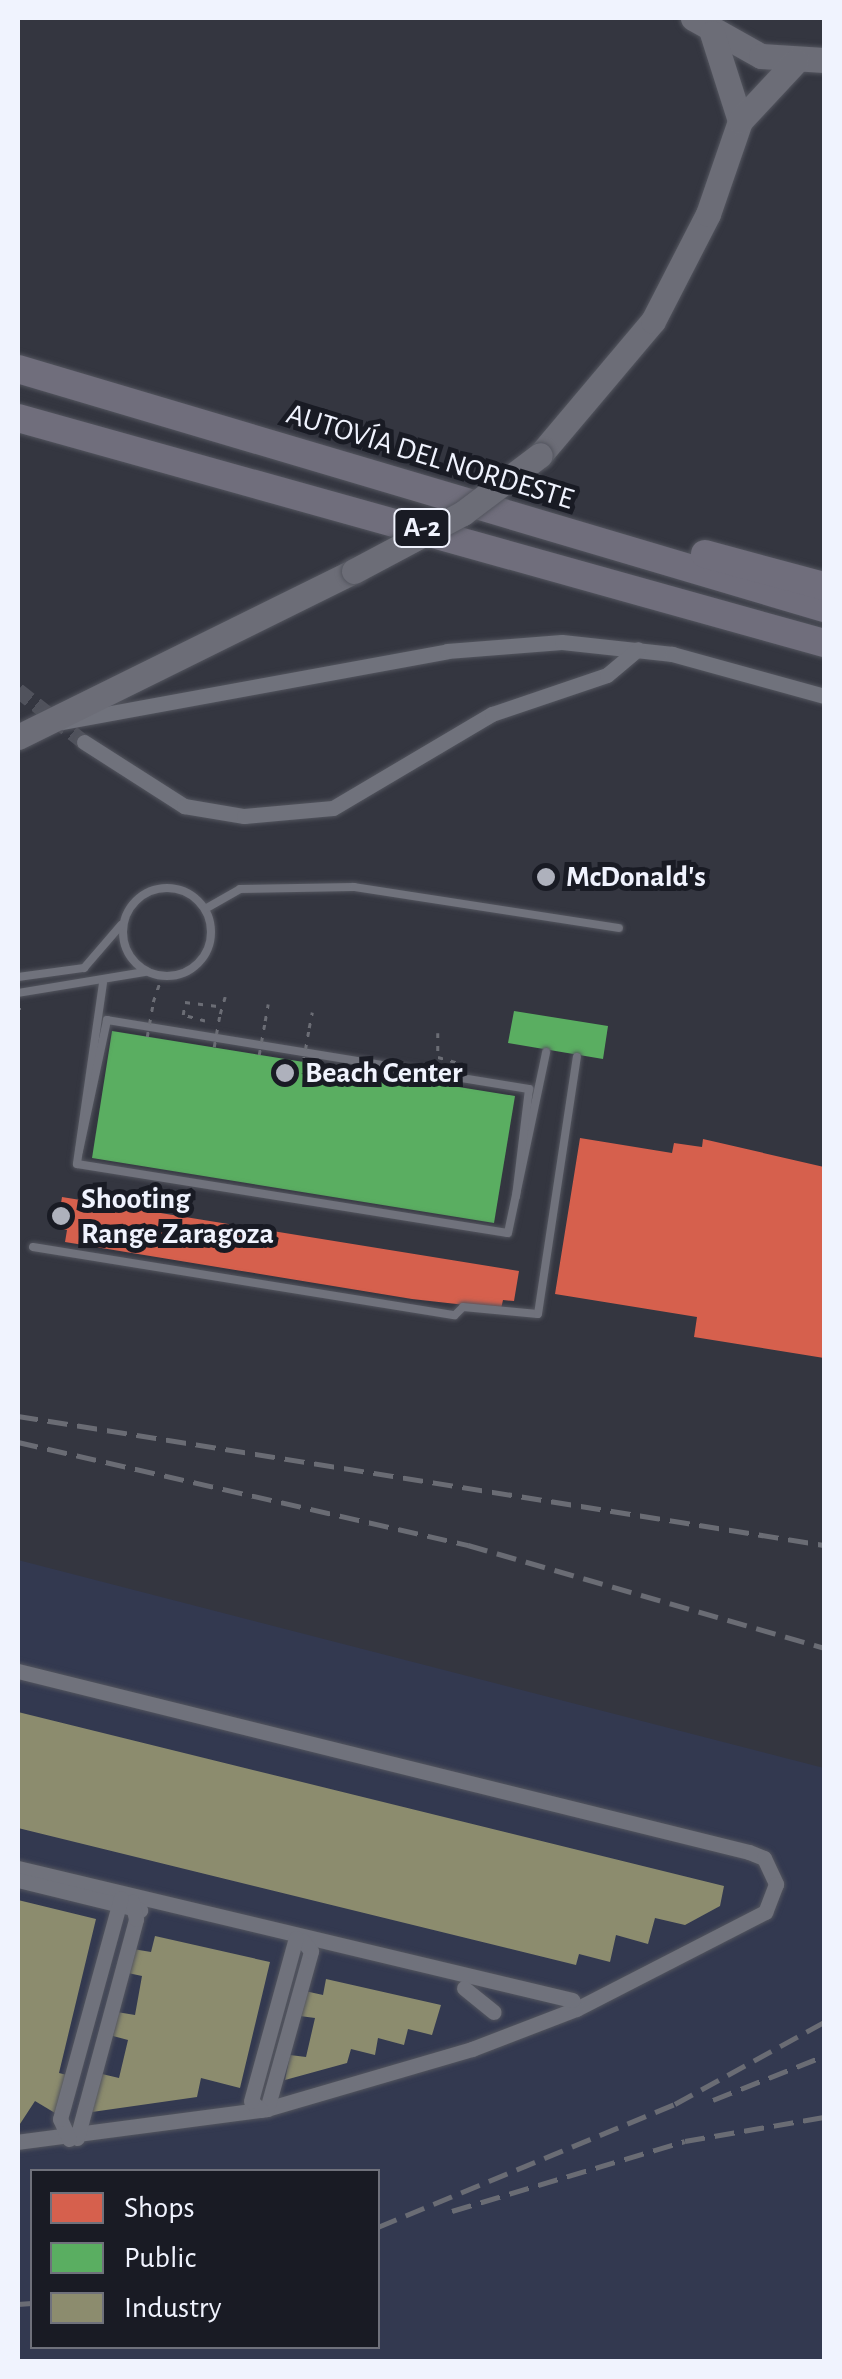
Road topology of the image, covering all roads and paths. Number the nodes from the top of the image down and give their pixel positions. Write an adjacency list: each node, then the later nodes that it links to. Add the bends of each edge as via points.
1 (702, 25): 3 (main road); 4 (main road)
2 (824, 60): 3 (main road)
3 (796, 61): 4 (main road)
4 (740, 121): 15 (main road, bridge, via 708,214 653,321 540,454 464,513)
5 (18, 369): 8 (highway, AUTOVÍA DEL NORDESTE / A-2)
6 (18, 418): 11 (highway, A-2)
7 (18, 432): 13 (highway)
8 (536, 521): 9 (highway, via 608,528); 10 (highway, AUTOVÍA DEL NORDESTE / A-2)
9 (824, 586)
10 (824, 608)
11 (824, 643)
12 (638, 649): 14 (street); 15 (street, via 504,644); 17 (street, via 608,675 492,714 333,808 244,816 184,806)
13 (824, 653)
14 (824, 696)
15 (41, 722): 16 (main road)
16 (18, 736)
17 (84, 742)
18 (205, 908): 19 (lane, via 163,887 138,898); 20 (lane, via 240,888 354,888); 22 (lane, via 211,936 201,961)
19 (123, 921): 21 (lane, via 126,951); 23 (lane, via 94,963)
20 (619, 928)
21 (148, 972): 22 (lane); 24 (lane)
22 (162, 976): 32 (path, bridge)
23 (18, 977)
24 (103, 984): 25 (lane); 39 (lane)
25 (18, 993)
26 (225, 996): 28 (path)
27 (268, 1004): 35 (path, bridge)
28 (224, 1007): 30 (path, via 184,1008 182,1016); 33 (path, bridge)
29 (312, 1012): 38 (path, bridge)
30 (206, 1019)
31 (438, 1033): 37 (path, via 438,1057)
32 (147, 1037)
33 (214, 1047)
34 (546, 1052): 40 (lane)
35 (260, 1055)
36 (577, 1057): 41 (lane, via 538,1314 462,1306 455,1315)
37 (463, 1060)
38 (303, 1062)
39 (78, 1150): 40 (lane, via 77,1164 508,1233); 40 (lane, via 107,1020 529,1089)
40 (516, 1198)
41 (33, 1247)
42 (18, 1671): 51 (street, via 748,1852 773,1870 765,1912)
43 (18, 1680): 49 (street, via 757,1864 766,1884 754,1909)
44 (18, 1868): 46 (street)
45 (18, 1880): 46 (street)
46 (126, 1901): 47 (street); 55 (street); 55 (street)
47 (300, 1944): 48 (street); 50 (street, via 474,1990); 53 (street); 53 (street)
48 (516, 1993): 49 (street); 50 (street); 51 (street)
49 (572, 2000): 51 (street)
50 (494, 2012): 52 (street)
51 (525, 2024): 52 (street); 53 (street)
52 (492, 2032): 53 (street)
53 (263, 2105): 55 (street)
54 (18, 2132): 55 (street)
55 (72, 2134): 56 (street)
56 (18, 2142)

